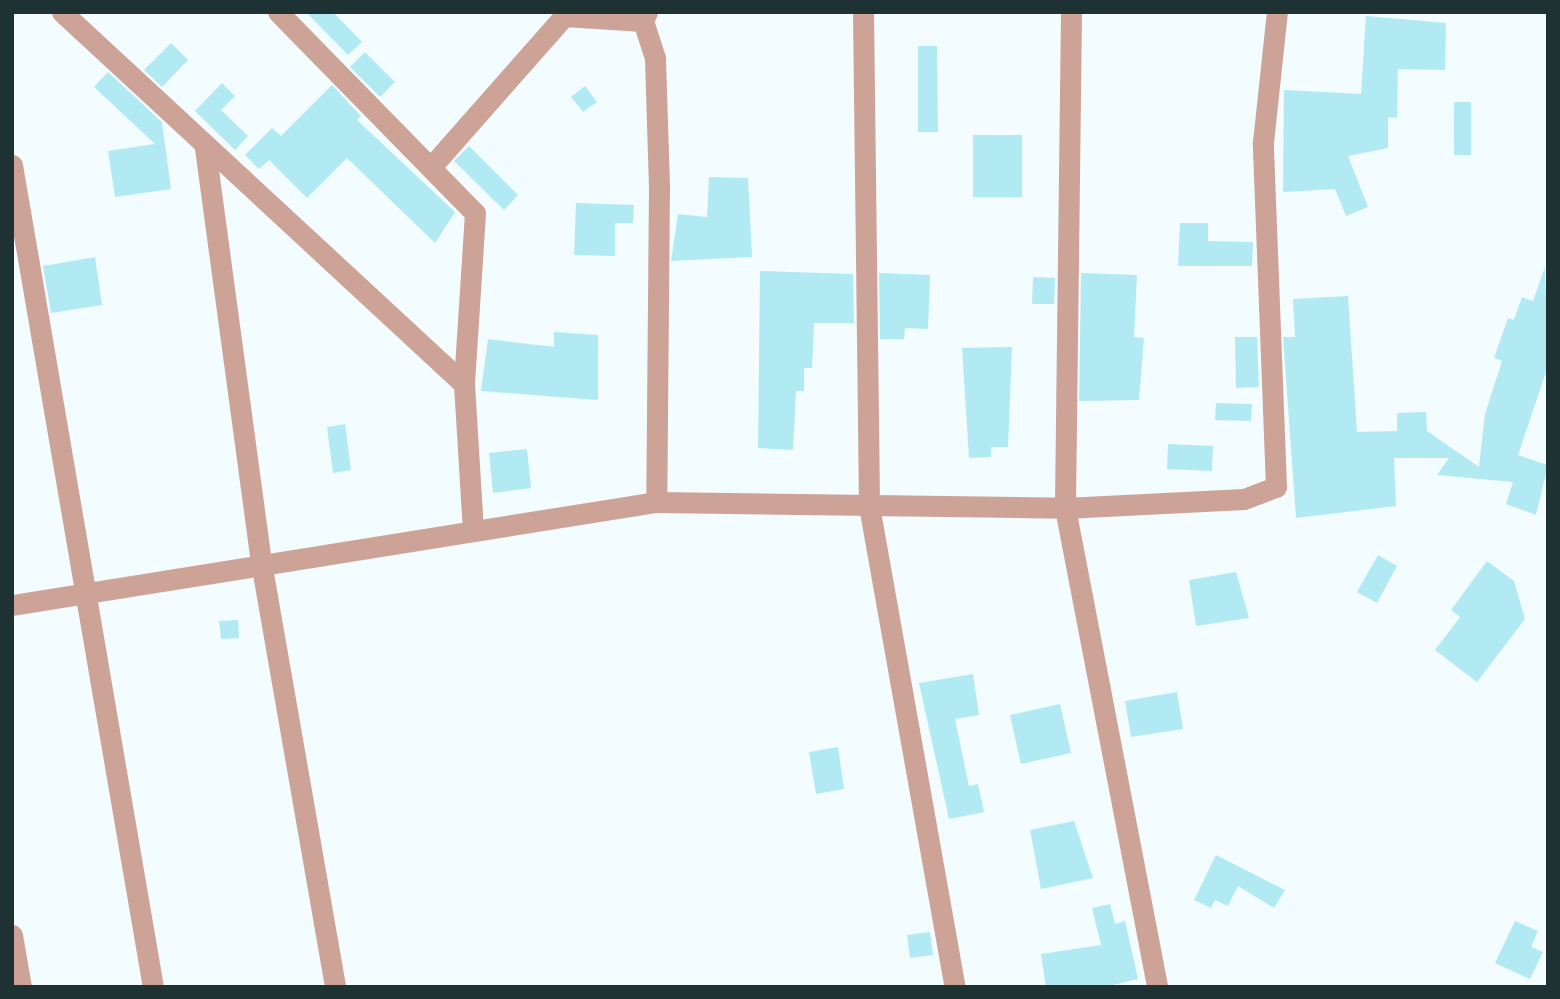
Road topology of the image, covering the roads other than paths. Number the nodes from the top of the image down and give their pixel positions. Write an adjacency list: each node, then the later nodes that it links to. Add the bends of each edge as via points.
1 (62, 12): 8 (street)
2 (278, 12): 10 (street)
3 (863, 12): 13 (street)
4 (1071, 12): 14 (street)
5 (1278, 12): 14 (street, via 1263,142 1276,486 1244,499)
6 (562, 14): 7 (street); 10 (street)
7 (645, 17): 12 (street, via 655,59 656,97)
8 (205, 148): 11 (street); 16 (street)
9 (12, 165): 17 (street)
10 (431, 167): 11 (street, via 475,213)
11 (464, 384): 15 (street)
12 (656, 502): 13 (street); 15 (street)
13 (869, 506): 14 (street); 23 (street)
14 (1065, 509): 24 (street)
15 (472, 531): 16 (street)
16 (261, 562): 17 (street); 22 (street)
17 (88, 592): 18 (street); 21 (street)
18 (12, 605)
19 (12, 935): 20 (street)
20 (21, 987)
21 (153, 987)
22 (335, 987)
23 (955, 987)
24 (1157, 987)

